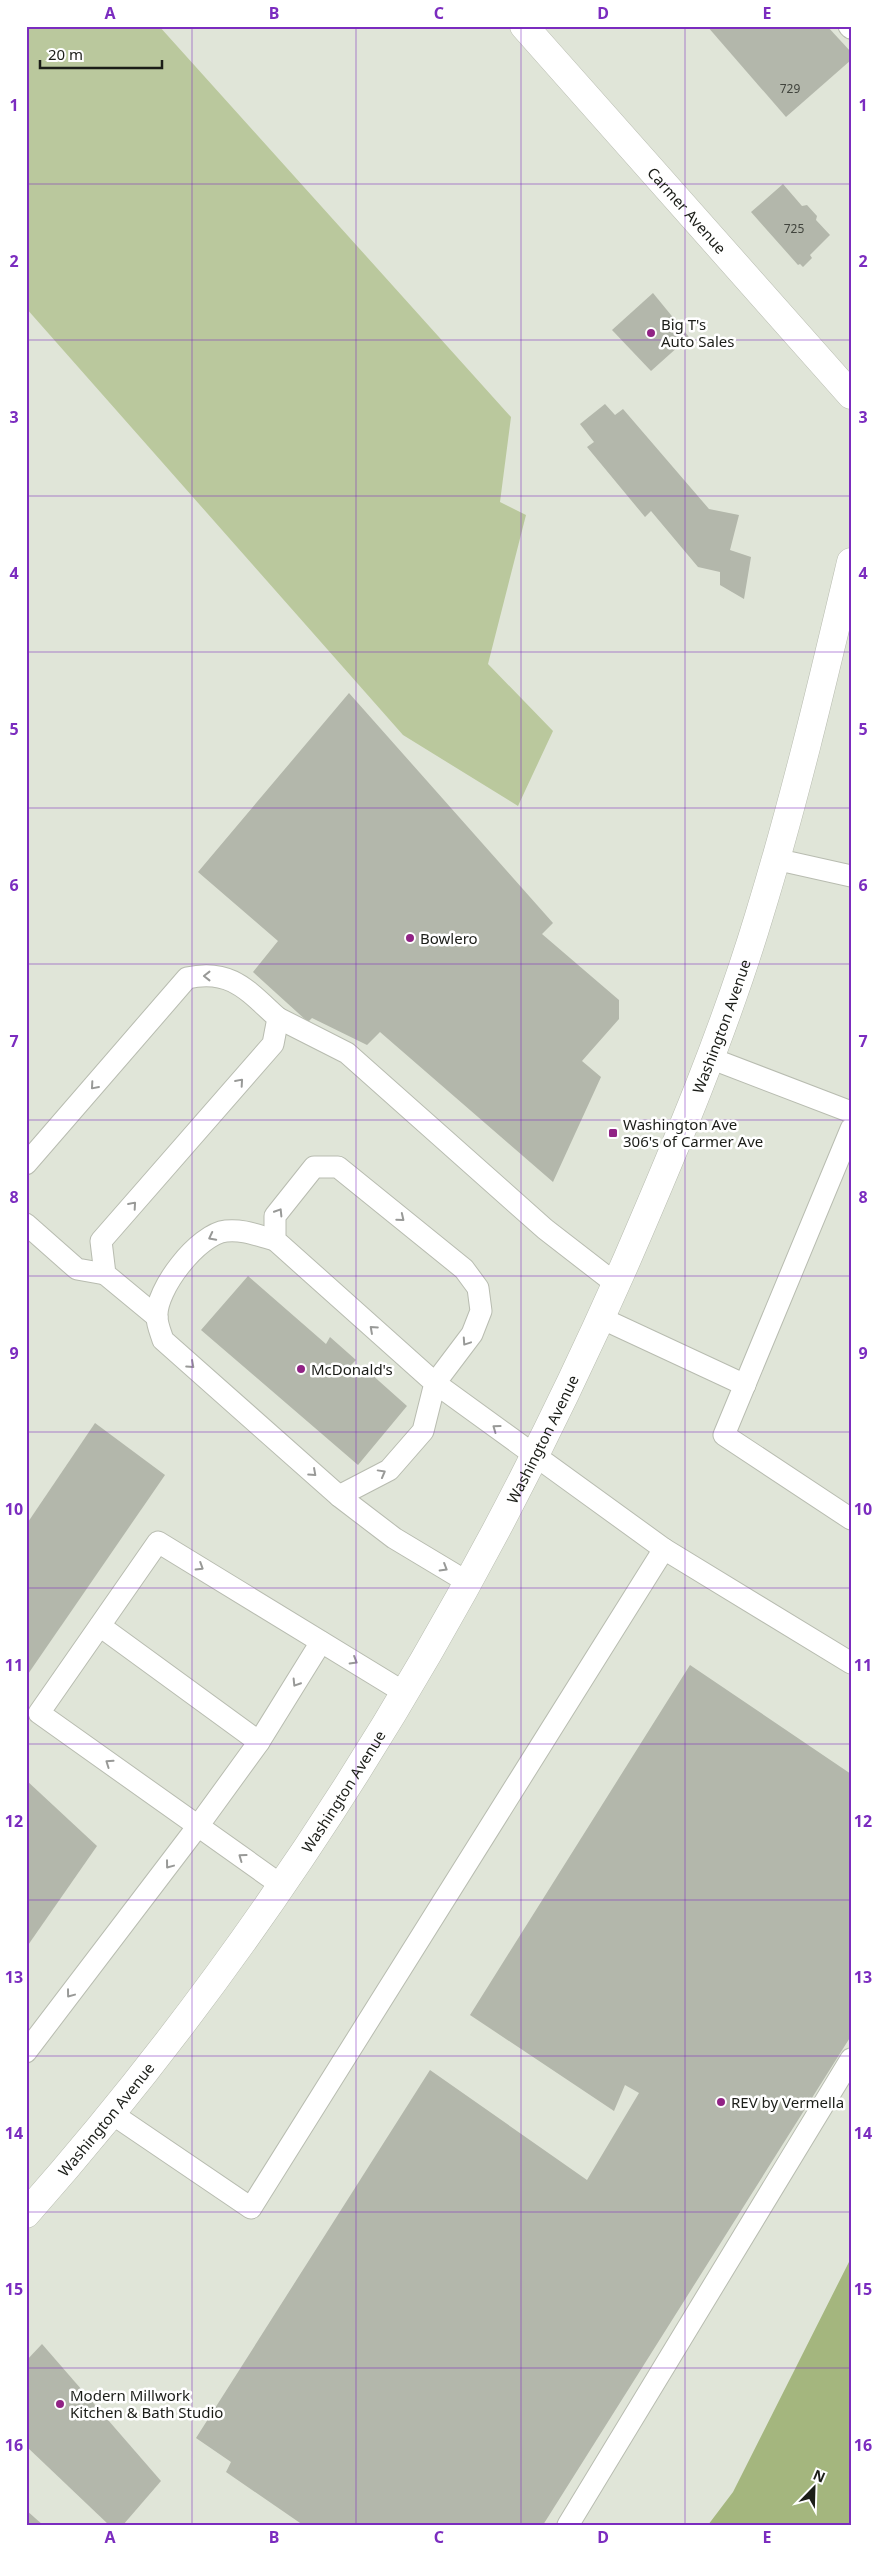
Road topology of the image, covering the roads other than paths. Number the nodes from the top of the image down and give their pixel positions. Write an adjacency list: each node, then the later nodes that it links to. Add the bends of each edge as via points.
1 (534, 30): 2 (main road, Carmer Avenue)
2 (851, 395)
3 (851, 562): 4 (main road, Washington Avenue)
4 (776, 859): 5 (lane); 7 (main road, Washington Avenue)
5 (851, 876)
6 (278, 1018): 10 (lane, one-way to 10, via 246,988 229,978 205,974 187,978); 13 (lane, one-way to 6, via 101,1241 273,1044); 14 (lane, via 348,1053 545,1229)
7 (710, 1058): 8 (lane); 14 (main road, Washington Avenue)
8 (851, 1112)
9 (851, 1129): 18 (lane)
10 (26, 1164)
11 (26, 1224): 13 (lane, via 77,1269)
12 (275, 1240): 15 (lane, one-way to 15, via 246,1232 224,1231 205,1240 163,1288); 17 (lane, one-way to 12); 17 (lane, one-way to 17, via 274,1216 314,1167 338,1167 464,1269 478,1288 481,1311 472,1334)
13 (105, 1274): 15 (lane)
14 (616, 1284): 16 (main road, Washington Avenue)
15 (157, 1317): 20 (lane, one-way to 20, via 163,1340)
16 (601, 1318): 18 (lane); 19 (main road, Washington Avenue)
17 (434, 1383): 19 (lane, one-way to 17); 20 (lane, one-way to 17, via 389,1470 423,1431)
18 (745, 1385): 21 (lane, via 724,1435)
19 (535, 1456): 22 (lane); 23 (main road, Washington Avenue)
20 (339, 1496): 23 (lane, one-way to 23, via 394,1538)
21 (851, 1519)
22 (664, 1549): 26 (lane); 33 (lane, via 251,2208)
23 (469, 1583): 27 (main road, Washington Avenue)
24 (100, 1626): 25 (lane, one-way to 25, via 158,1542); 28 (lane); 29 (lane, one-way to 24, via 39,1713)
25 (321, 1642): 27 (lane, one-way to 27); 28 (lane, one-way to 28)
26 (851, 1663)
27 (405, 1693): 30 (main road, Washington Avenue)
28 (259, 1742): 29 (lane)
29 (198, 1826): 30 (lane, one-way to 29); 31 (lane, one-way to 31)
30 (281, 1886): 33 (main road, Washington Avenue, via 229,1960)
31 (26, 2052)
32 (851, 2059): 35 (lane)
33 (111, 2113): 34 (main road, Washington Avenue)
34 (26, 2214)
35 (568, 2525)

